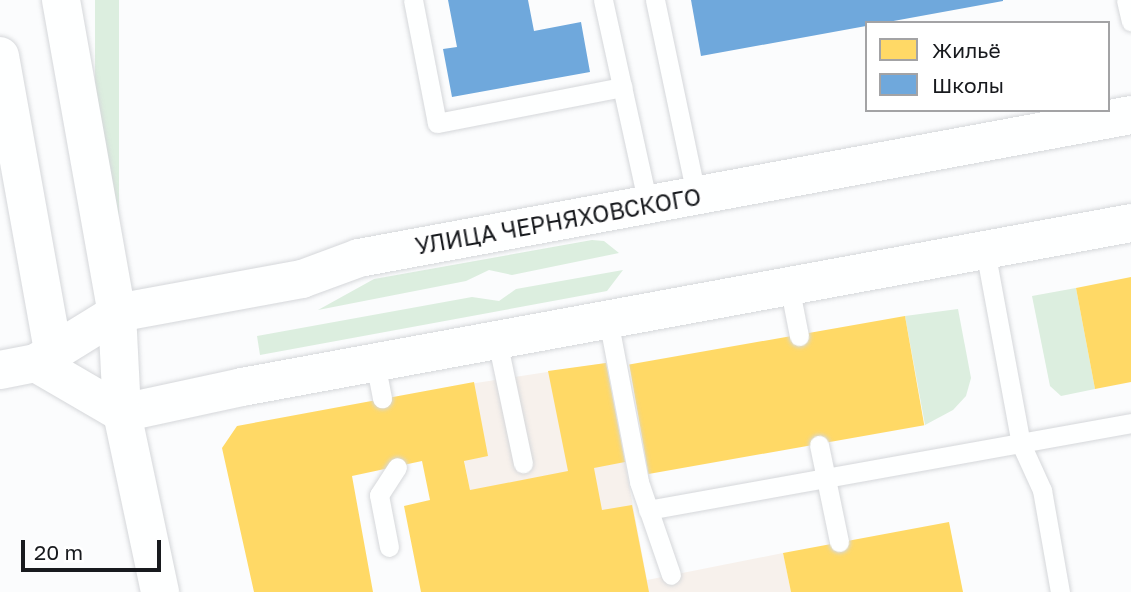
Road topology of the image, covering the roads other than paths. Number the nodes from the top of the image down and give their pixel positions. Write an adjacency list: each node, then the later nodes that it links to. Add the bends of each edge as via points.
1 (61, 0): 15 (street)
2 (413, 0): 8 (lane, via 437,123)
3 (603, 0): 8 (lane)
4 (655, 0): 10 (lane)
5 (1126, 0): 6 (lane)
6 (1131, 21)
7 (0, 56): 19 (street)
8 (623, 87): 11 (lane)
9 (1131, 115): 10 (street, УЛИЦА ЧЕРНЯХОВСКОГО)
10 (696, 195): 11 (street, УЛИЦА ЧЕРНЯХОВСКОГО)
11 (648, 204): 15 (street, УЛИЦА ЧЕРНЯХОВСКОГО, via 359,258 302,279)
12 (1131, 223): 13 (street)
13 (985, 250): 14 (street); 22 (lane)
14 (789, 285): 16 (street); 17 (lane)
15 (117, 313): 19 (street, УЛИЦА ЧЕРНЯХОВСКОГО); 20 (street)
16 (608, 319): 18 (street); 27 (lane)
17 (799, 336)
18 (497, 340): 20 (street, via 379,380); 24 (lane)
19 (29, 362): 20 (street)
20 (122, 413): 31 (street)
21 (1131, 424): 22 (lane)
22 (1021, 444): 26 (lane); 32 (lane, via 1042,490)
23 (819, 445): 26 (lane)
24 (523, 463)
25 (397, 467): 29 (lane, via 379,495)
26 (827, 480): 27 (lane); 28 (lane)
27 (648, 510): 30 (lane)
28 (839, 542)
29 (389, 547)
30 (671, 576)
31 (160, 592)
32 (1060, 592)

